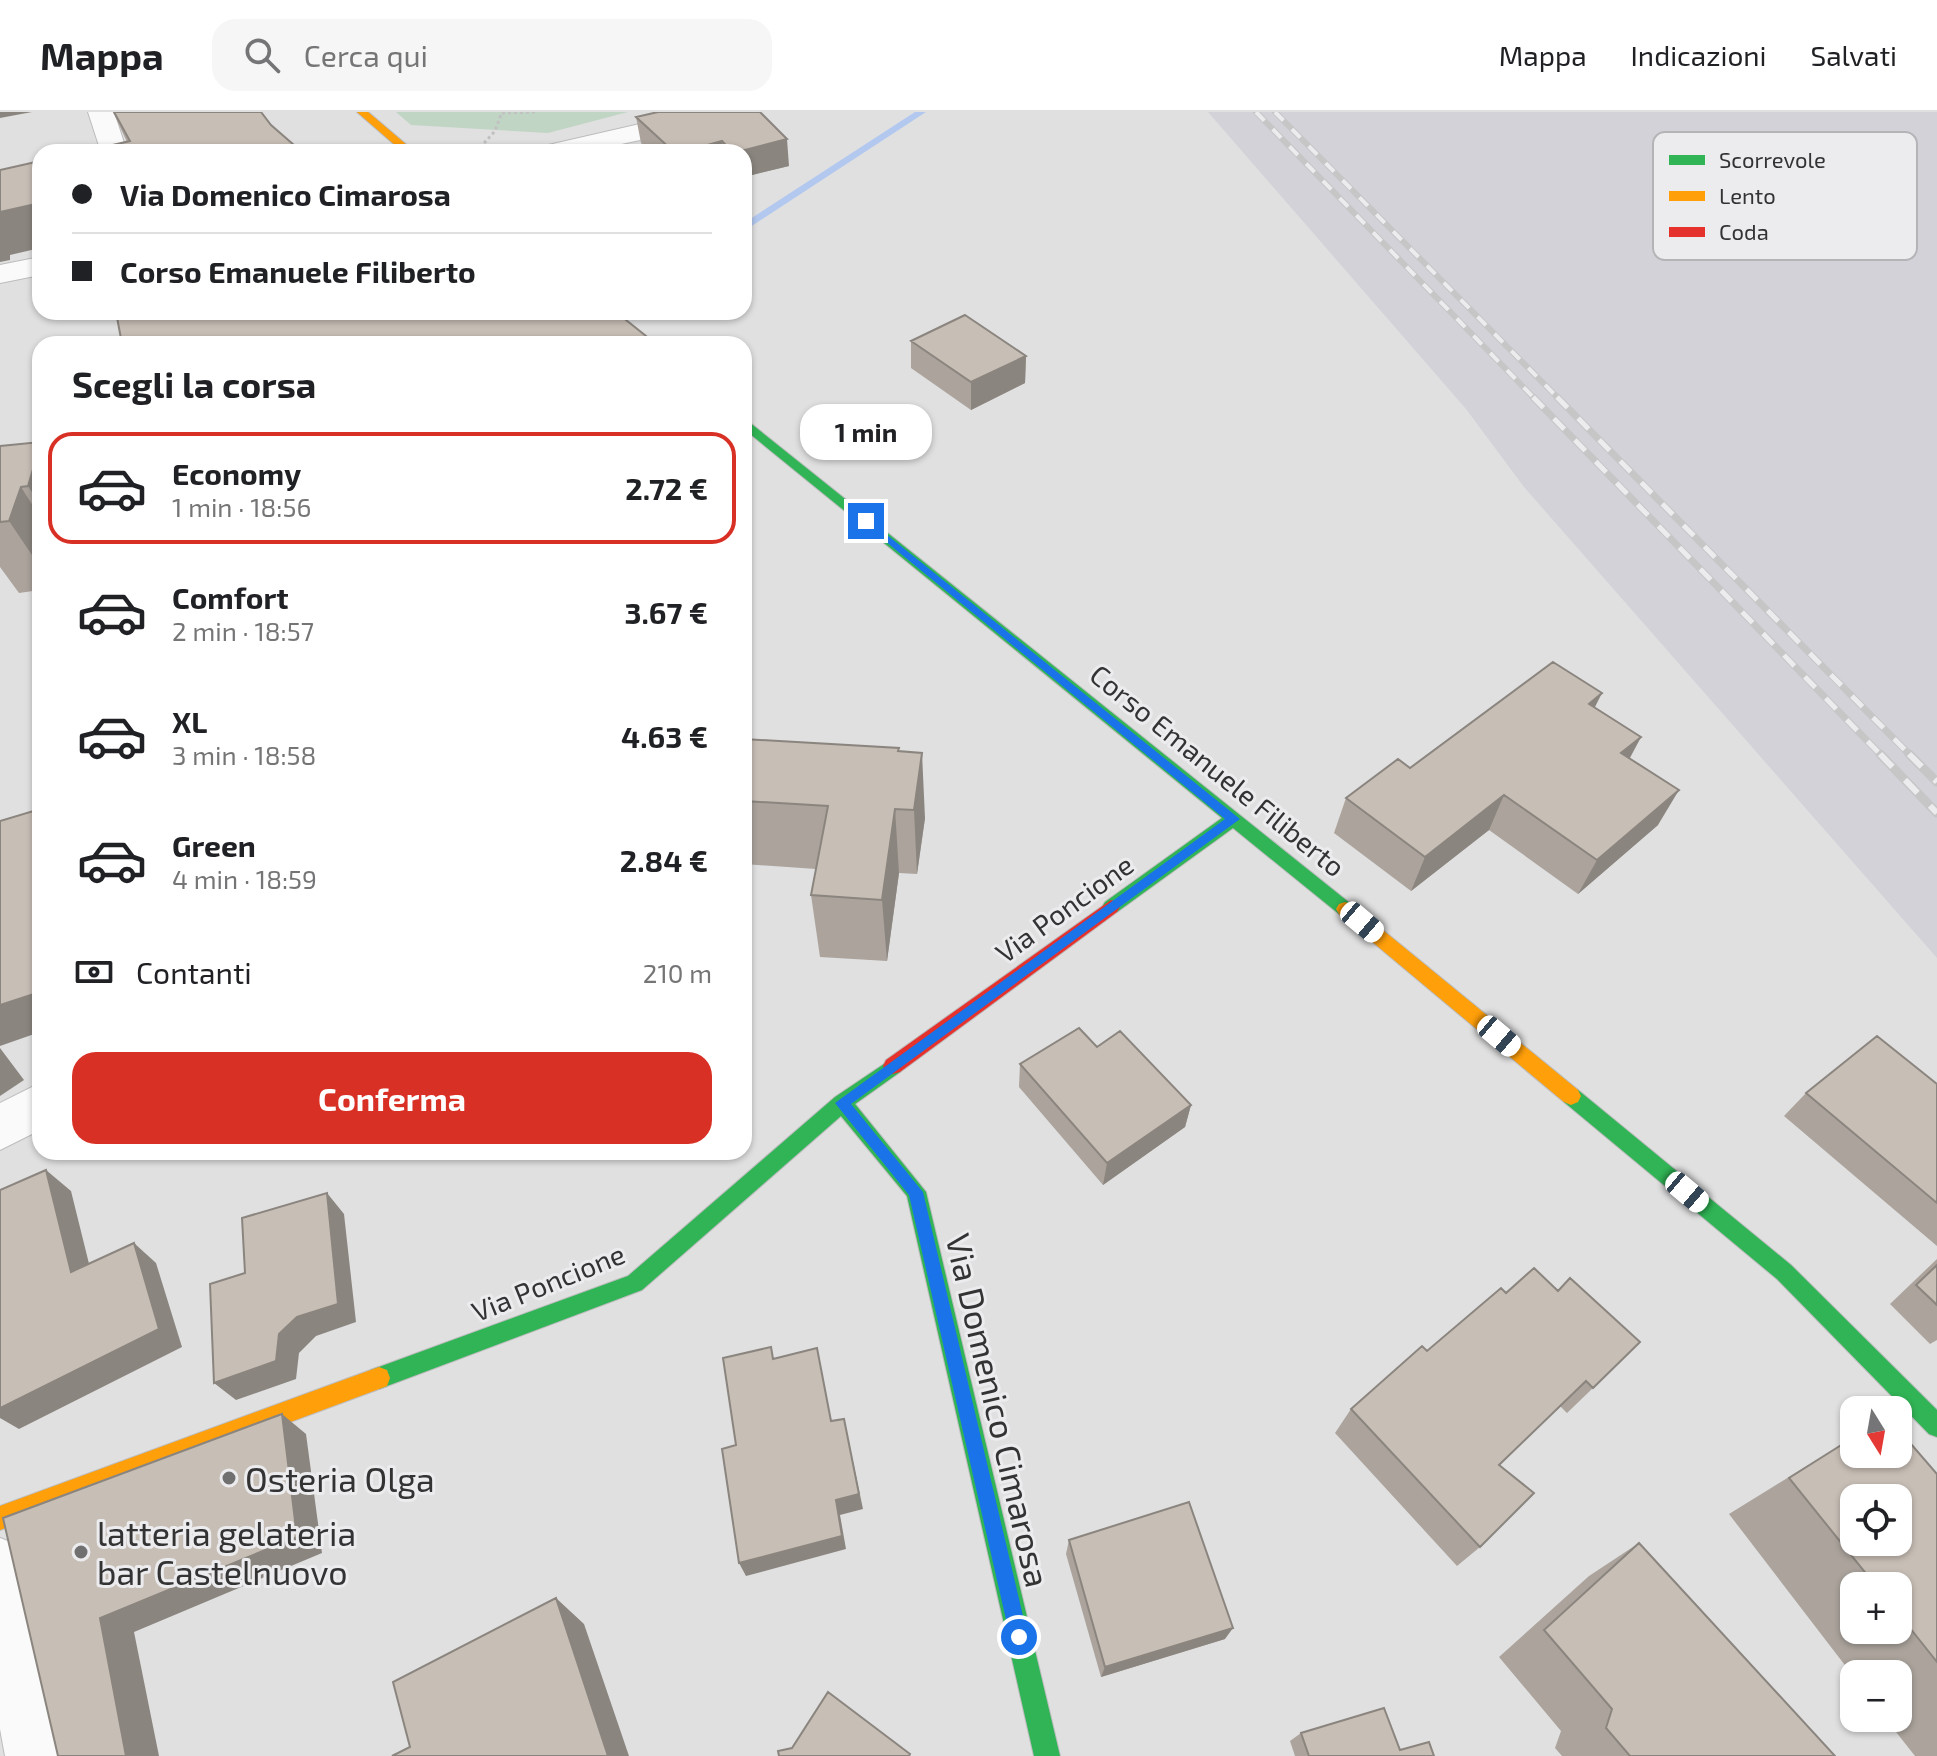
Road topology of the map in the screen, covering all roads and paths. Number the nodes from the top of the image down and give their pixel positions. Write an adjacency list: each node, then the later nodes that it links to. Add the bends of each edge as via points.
1 (101, 112): 6 (street)
2 (362, 112): 7 (main road)
3 (502, 112): 4 (path); 8 (path)
4 (536, 112)
5 (734, 112): 9 (street)
6 (110, 144)
7 (400, 144)
8 (483, 144)
9 (583, 144)
10 (32, 268): 11 (street)
11 (0, 274)
12 (752, 428): 13 (main road, Corso Emanuele Filiberto)
13 (1233, 819): 14 (main road, Via Poncione); 17 (main road, Corso Emanuele Filiberto, via 1784,1272)
14 (842, 1103): 18 (main road, Via Poncione, via 635,1283); 21 (main road, Via Domenico Cimarosa, via 916,1192)
15 (32, 1109): 16 (street)
16 (0, 1129)
17 (1937, 1426)
18 (0, 1518)
19 (0, 1567): 20 (street)
20 (36, 1756)
21 (1047, 1756)

